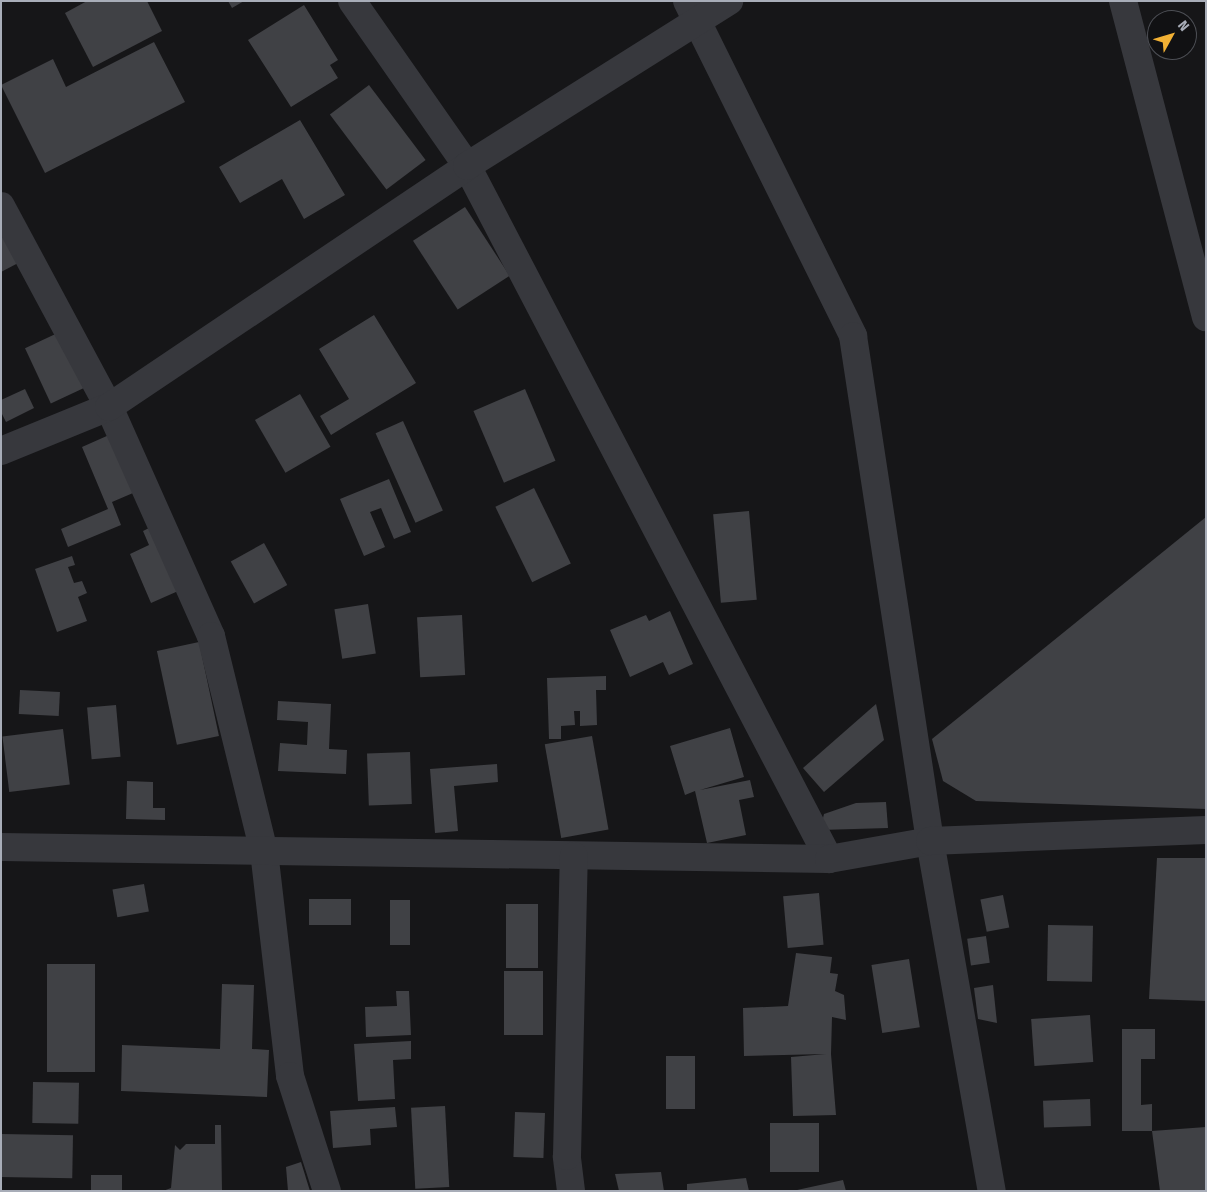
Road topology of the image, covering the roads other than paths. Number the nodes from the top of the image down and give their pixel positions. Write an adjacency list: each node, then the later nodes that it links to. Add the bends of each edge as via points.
1 (352, 1): 5 (street)
2 (729, 1): 4 (street)
3 (1123, 1): 7 (street)
4 (692, 12): 5 (street); 11 (street, via 853,336)
5 (467, 166): 8 (street); 15 (street)
6 (1, 206): 8 (street)
7 (1206, 317)
8 (109, 406): 9 (street); 13 (street, via 210,636)
9 (1, 451)
10 (1206, 830): 11 (street)
11 (930, 841): 15 (street); 18 (street)
12 (1, 848): 13 (street)
13 (264, 852): 14 (street); 16 (street, via 290,1076)
14 (574, 856): 15 (street); 17 (street, via 567,1156)
15 (829, 859)
16 (327, 1191)
17 (571, 1191)
18 (992, 1191)

